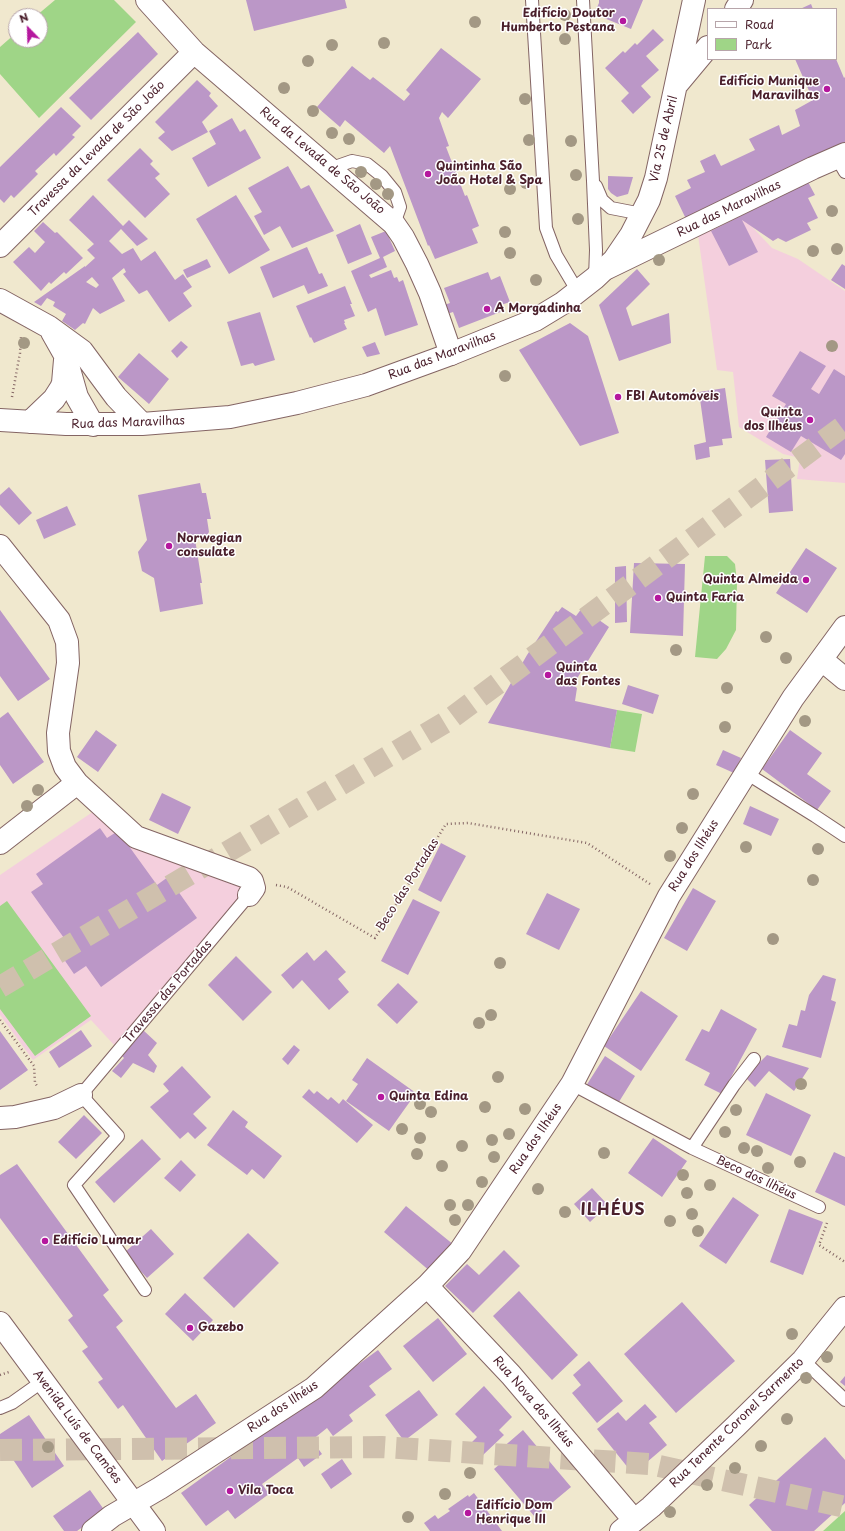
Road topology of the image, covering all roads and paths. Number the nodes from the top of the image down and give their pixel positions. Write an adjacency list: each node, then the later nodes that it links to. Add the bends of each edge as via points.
1 (147, 0): 6 (street, Rua da Levada de São João)
2 (532, 0): 13 (lane, via 546,228 556,255)
3 (583, 0): 9 (lane)
4 (694, 0): 7 (street, Via 25 de Abril)
5 (707, 48): 7 (street)
6 (194, 52): 11 (street, Travessa da Levada de São João); 17 (street, Rua da Levada de São João, via 394,224 430,293)
7 (676, 85): 10 (street, Via 25 de Abril, via 656,178)
8 (842, 161): 12 (street, Rua das Maravilhas, via 813,168)
9 (593, 181): 10 (lane, via 602,200 611,208); 12 (lane, via 596,250)
10 (642, 214): 12 (street, Via 25 de Abril, via 631,235)
11 (0, 246)
12 (601, 273): 13 (street, Rua das Maravilhas)
13 (578, 292): 17 (street, Rua das Maravilhas, via 534,320)
14 (0, 300): 15 (street)
15 (49, 327): 18 (street); 21 (street, via 82,351 116,397)
16 (21, 333): 19 (path, via 20,353)
17 (450, 354): 21 (street, Rua das Maravilhas, via 366,385 310,401 230,417)
18 (65, 355): 20 (street, via 61,388 54,399); 22 (street, via 77,396)
19 (6, 411): 20 (street, Rua das Maravilhas)
20 (30, 422): 22 (street, Rua das Maravilhas)
21 (142, 424): 22 (street, Rua das Maravilhas)
22 (93, 425)
23 (0, 546): 28 (street, via 59,620 67,642 68,663 58,733 59,751 65,767)
24 (845, 627): 25 (street, Rua dos Ilhéus)
25 (822, 660): 26 (street); 27 (street, Rua dos Ilhéus, via 793,698)
26 (845, 679)
27 (746, 773): 29 (lane); 32 (street, Rua dos Ilhéus)
28 (77, 783): 30 (street); 31 (street, via 136,837 249,878 252,881)
29 (845, 836)
30 (0, 843)
31 (251, 892): 32 (path, Beco das Portadas, via 274,885 287,887 375,938 446,824 468,823 587,843); 36 (lane, Travessa das Portadas)
32 (669, 896): 35 (street, Rua dos Ilhéus)
33 (0, 1020): 37 (path, via 34,1066 35,1083)
34 (754, 1059): 39 (lane, via 734,1084)
35 (572, 1084): 39 (lane, Beco dos Ilhéus); 43 (street, Rua dos Ilhéus, via 460,1251)
36 (81, 1095): 37 (street, Travessa das Portadas); 44 (lane, via 118,1136 74,1185)
37 (54, 1108): 38 (street, Travessa das Portadas)
38 (0, 1118)
39 (692, 1148): 40 (lane, Beco dos Ilhéus)
40 (819, 1207)
41 (824, 1247): 42 (path)
42 (845, 1262)
43 (427, 1286): 53 (street, Rua dos Ilhéus, via 314,1388 160,1488); 54 (street, Rua Nova dos Ilhéus, via 511,1375)
44 (145, 1290)
45 (845, 1308): 47 (street, Rua Tenente Coronel Sarmento)
46 (0, 1323): 50 (street, Avenida Luís de Camões)
47 (803, 1360): 51 (lane); 54 (street, Rua Tenente Coronel Sarmento, via 651,1508)
48 (10, 1371): 49 (path)
49 (0, 1375)
50 (35, 1387): 52 (lane); 53 (street, Avenida Luís de Camões)
51 (845, 1400)
52 (0, 1408)
53 (134, 1502): 55 (street, Rua dos Ilhéus); 56 (street, Avenida Luís de Camões)
54 (628, 1526)
55 (93, 1531)
56 (154, 1531)

